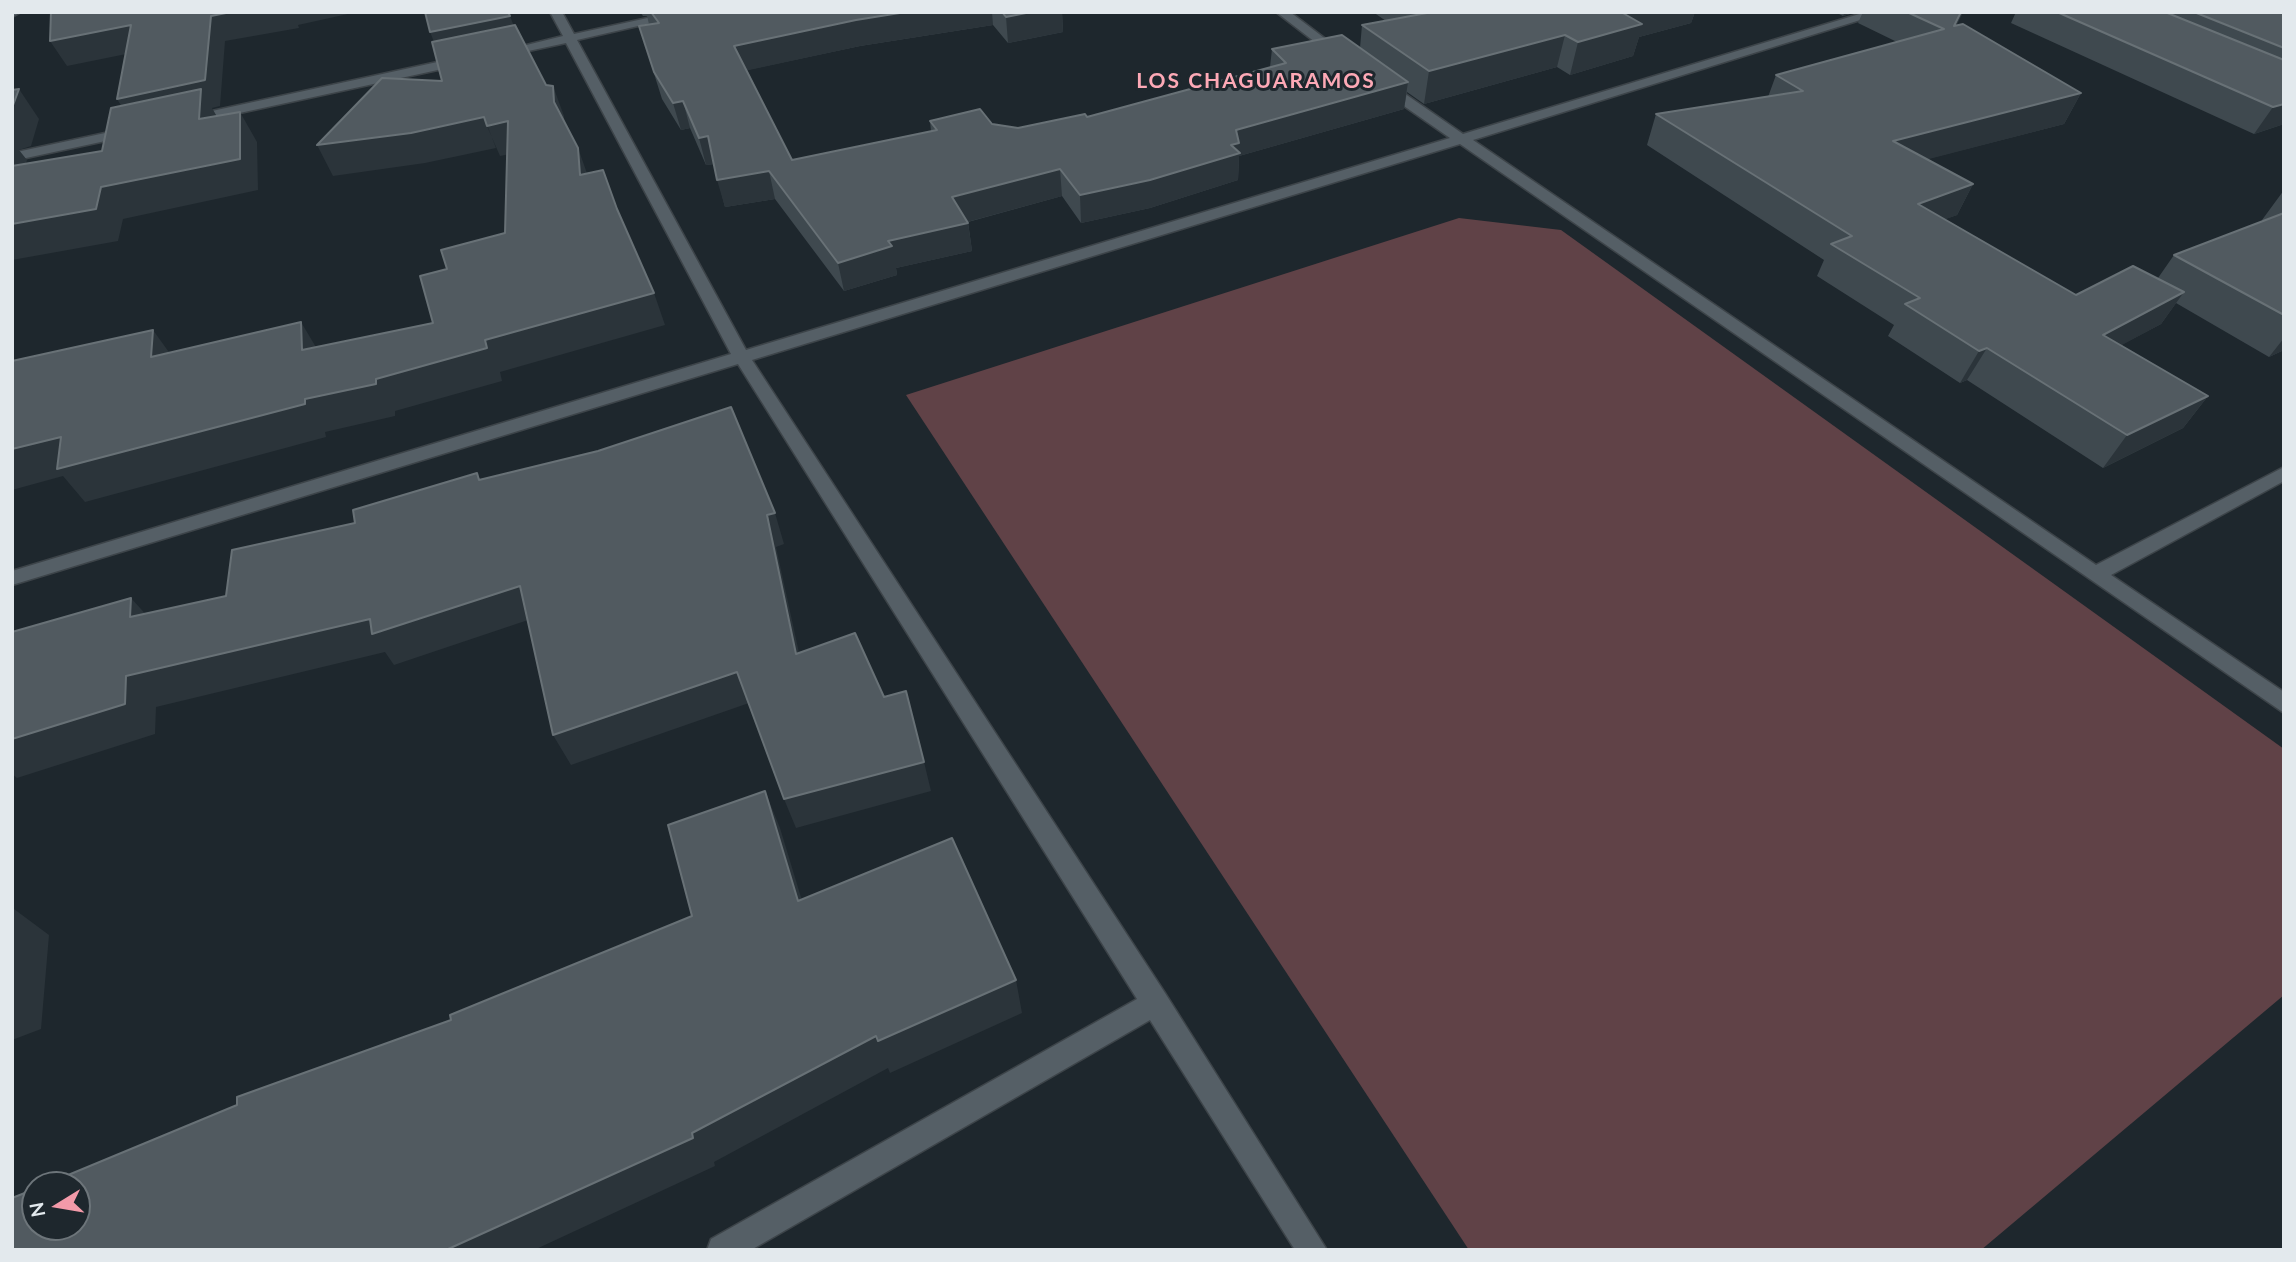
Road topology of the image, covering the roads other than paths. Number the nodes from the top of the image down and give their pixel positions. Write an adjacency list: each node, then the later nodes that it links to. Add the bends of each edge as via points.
1 (556, 12): 5 (street)
2 (693, 12): 5 (street)
3 (1282, 12): 8 (street)
4 (1880, 12): 8 (street)
5 (570, 38): 6 (street); 10 (street)
6 (176, 122)
7 (148, 128): 9 (street)
8 (1458, 138): 10 (street); 12 (street)
9 (12, 157)
10 (741, 356): 13 (street); 15 (street)
11 (2284, 473): 12 (street)
12 (2098, 573): 14 (street)
13 (12, 578)
14 (2284, 704)
15 (1156, 1002): 16 (street); 17 (street)
16 (722, 1250)
17 (1312, 1250)

